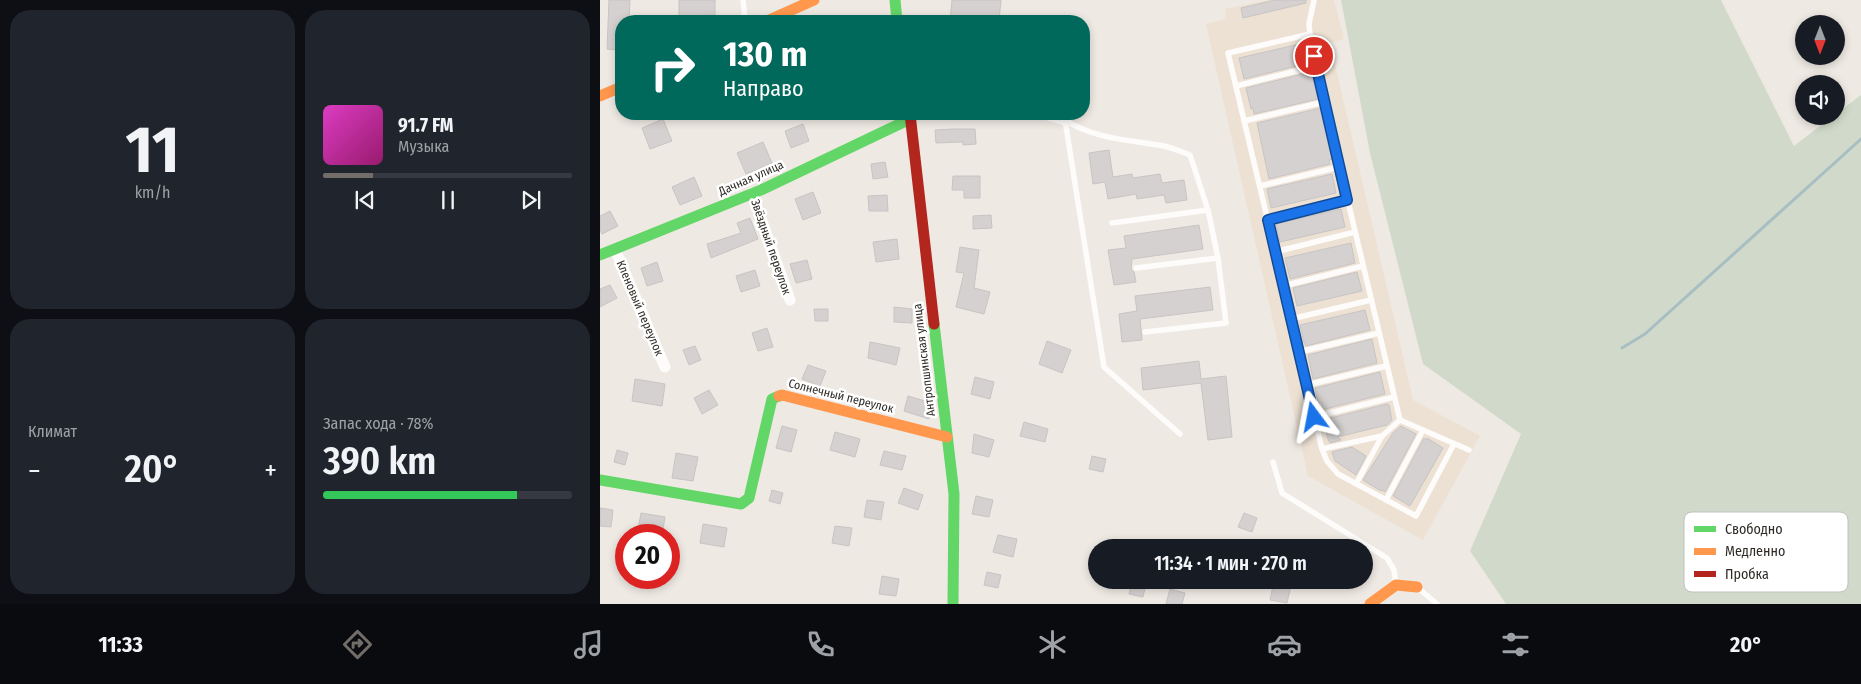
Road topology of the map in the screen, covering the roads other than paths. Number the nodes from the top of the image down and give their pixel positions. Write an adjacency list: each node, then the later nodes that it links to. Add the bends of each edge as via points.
1 (743, 0): 5 (lane)
2 (814, 0): 6 (street)
3 (895, 0): 7 (street)
4 (1314, 0): 8 (lane)
5 (744, 15)
6 (780, 15)
7 (896, 15)
8 (1310, 34): 9 (lane); 10 (lane, via 1228,53)
9 (1316, 66): 10 (lane); 13 (lane)
10 (1236, 86): 17 (lane)
11 (615, 90): 12 (street)
12 (600, 96)
13 (1324, 102): 17 (lane); 18 (lane)
14 (902, 120): 20 (street, Дачная улица)
15 (910, 120): 48 (street, Антропшинская улица)
16 (1065, 120): 22 (lane, via 1076,128 1190,155); 46 (lane, via 1104,367)
17 (1244, 121): 19 (lane)
18 (1339, 167): 19 (lane); 21 (lane)
19 (1260, 186): 23 (lane)
20 (752, 193): 26 (street, Дачная улица); 33 (street, Звёздный переулок)
21 (1347, 200): 23 (lane); 25 (lane)
22 (1208, 210): 24 (lane); 29 (lane)
23 (1268, 220): 27 (lane)
24 (1112, 223)
25 (1355, 232): 27 (lane); 30 (lane)
26 (615, 249): 28 (street, Дачная улица); 40 (street, Кленовый переулок)
27 (1275, 252): 32 (lane)
28 (600, 255)
29 (1218, 258): 31 (lane); 36 (lane, via 1226,323)
30 (1363, 266): 32 (lane); 34 (lane)
31 (1136, 268)
32 (1283, 286): 35 (lane)
33 (790, 300)
34 (1371, 300): 35 (lane); 37 (lane)
35 (1291, 319): 38 (lane)
36 (1145, 332)
37 (1379, 333): 38 (lane); 39 (lane)
38 (1299, 352): 41 (lane)
39 (1386, 366): 41 (lane); 42 (lane)
40 (664, 368)
41 (1307, 385): 43 (lane)
42 (1394, 397): 43 (lane); 44 (lane)
43 (1314, 417): 50 (lane)
44 (1400, 420): 45 (lane); 47 (lane)
45 (1424, 430): 49 (lane); 55 (lane)
46 (1180, 434)
47 (1382, 436): 50 (lane); 54 (lane)
48 (947, 437): 53 (street, Солнечный переулок, via 782,394 772,399 749,498 741,504); 58 (street, Антропшинская улица, via 954,494)
49 (1454, 444): 51 (lane); 55 (lane, via 1416,516)
50 (1322, 449): 54 (lane, via 1326,461 1338,474)
51 (1469, 450)
52 (1273, 462): 56 (lane, via 1282,493 1387,558 1394,570)
53 (600, 480)
54 (1356, 484): 55 (lane)
55 (1386, 500)
56 (1396, 585): 57 (street); 59 (street)
57 (1417, 587): 60 (lane)
58 (953, 604)
59 (1370, 604)
60 (1437, 604)

